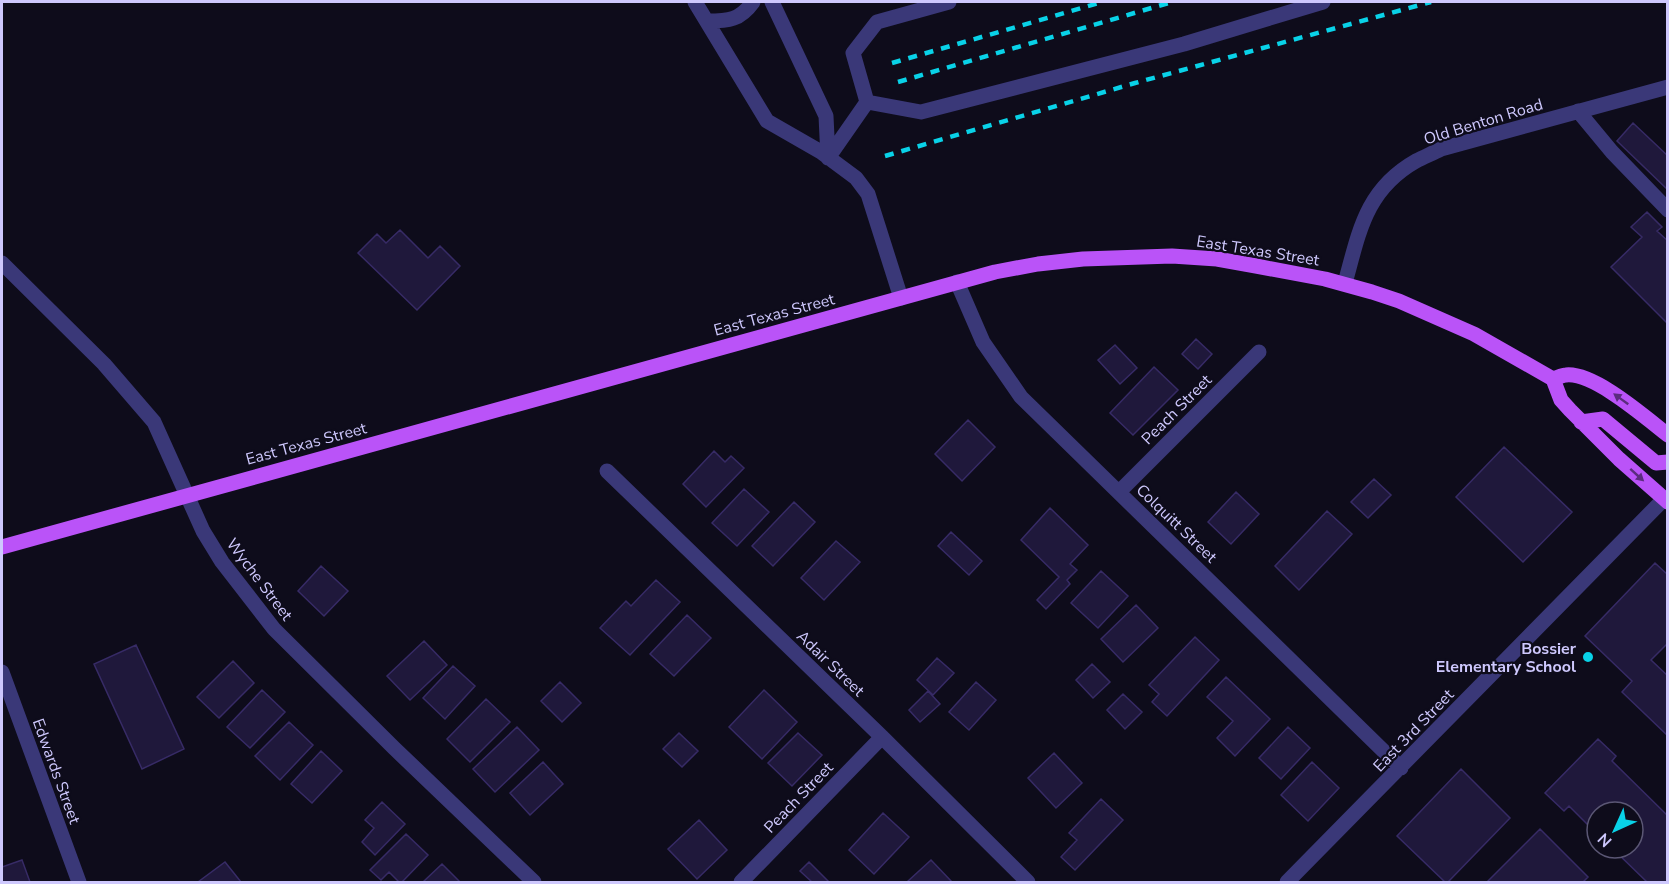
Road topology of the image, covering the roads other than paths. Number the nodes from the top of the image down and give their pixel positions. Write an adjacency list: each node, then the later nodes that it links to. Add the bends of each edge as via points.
1 (695, 2): 6 (street)
2 (753, 2): 6 (street, via 729,21)
3 (772, 2): 10 (street, via 826,116)
4 (949, 2): 8 (street, via 877,22 853,53)
5 (1323, 2): 8 (street, via 1184,44 921,112)
6 (707, 21): 10 (street, via 767,121)
7 (1668, 87): 9 (street, Old Benton Road)
8 (867, 102): 10 (street)
9 (1578, 111): 11 (street); 14 (street, Old Benton Road, via 1442,149 1397,174 1365,215)
10 (828, 158): 15 (street, via 856,178 868,194)
11 (1668, 210)
12 (2, 263): 23 (street, Wyche Street, via 104,364 154,422)
13 (957, 282): 14 (main road, East Texas Street, via 1038,264 1172,256 1217,259); 15 (main road, East Texas Street); 22 (street, Colquitt Street, via 983,342 1021,397)
14 (1345, 284): 17 (main road, East Texas Street, via 1399,301 1474,334)
15 (901, 298): 23 (main road, East Texas Street)
16 (1259, 352): 22 (street, Peach Street)
17 (1553, 379): 18 (main road, via 1562,400); 19 (main road, East Texas Street, one-way to 17, via 1597,383 1568,375)
18 (1581, 422): 20 (main road, via 1603,419 1656,463); 24 (main road, one-way to 24)
19 (1668, 435)
20 (1668, 462)
21 (607, 471): 27 (street, Adair Street)
22 (1119, 492): 28 (street, Colquitt Street)
23 (187, 494): 25 (main road, East Texas Street); 30 (street, Wyche Street, via 222,562 274,629)
24 (1666, 500): 28 (street, East 3rd Street)
25 (2, 547)
26 (2, 672): 29 (street, Edwards Street)
27 (882, 737): 31 (street, Peach Street); 32 (street, Adair Street)
28 (1401, 768): 33 (street, East 3rd Street)
29 (79, 882)
30 (534, 882)
31 (741, 882)
32 (1028, 882)
33 (1287, 882)

